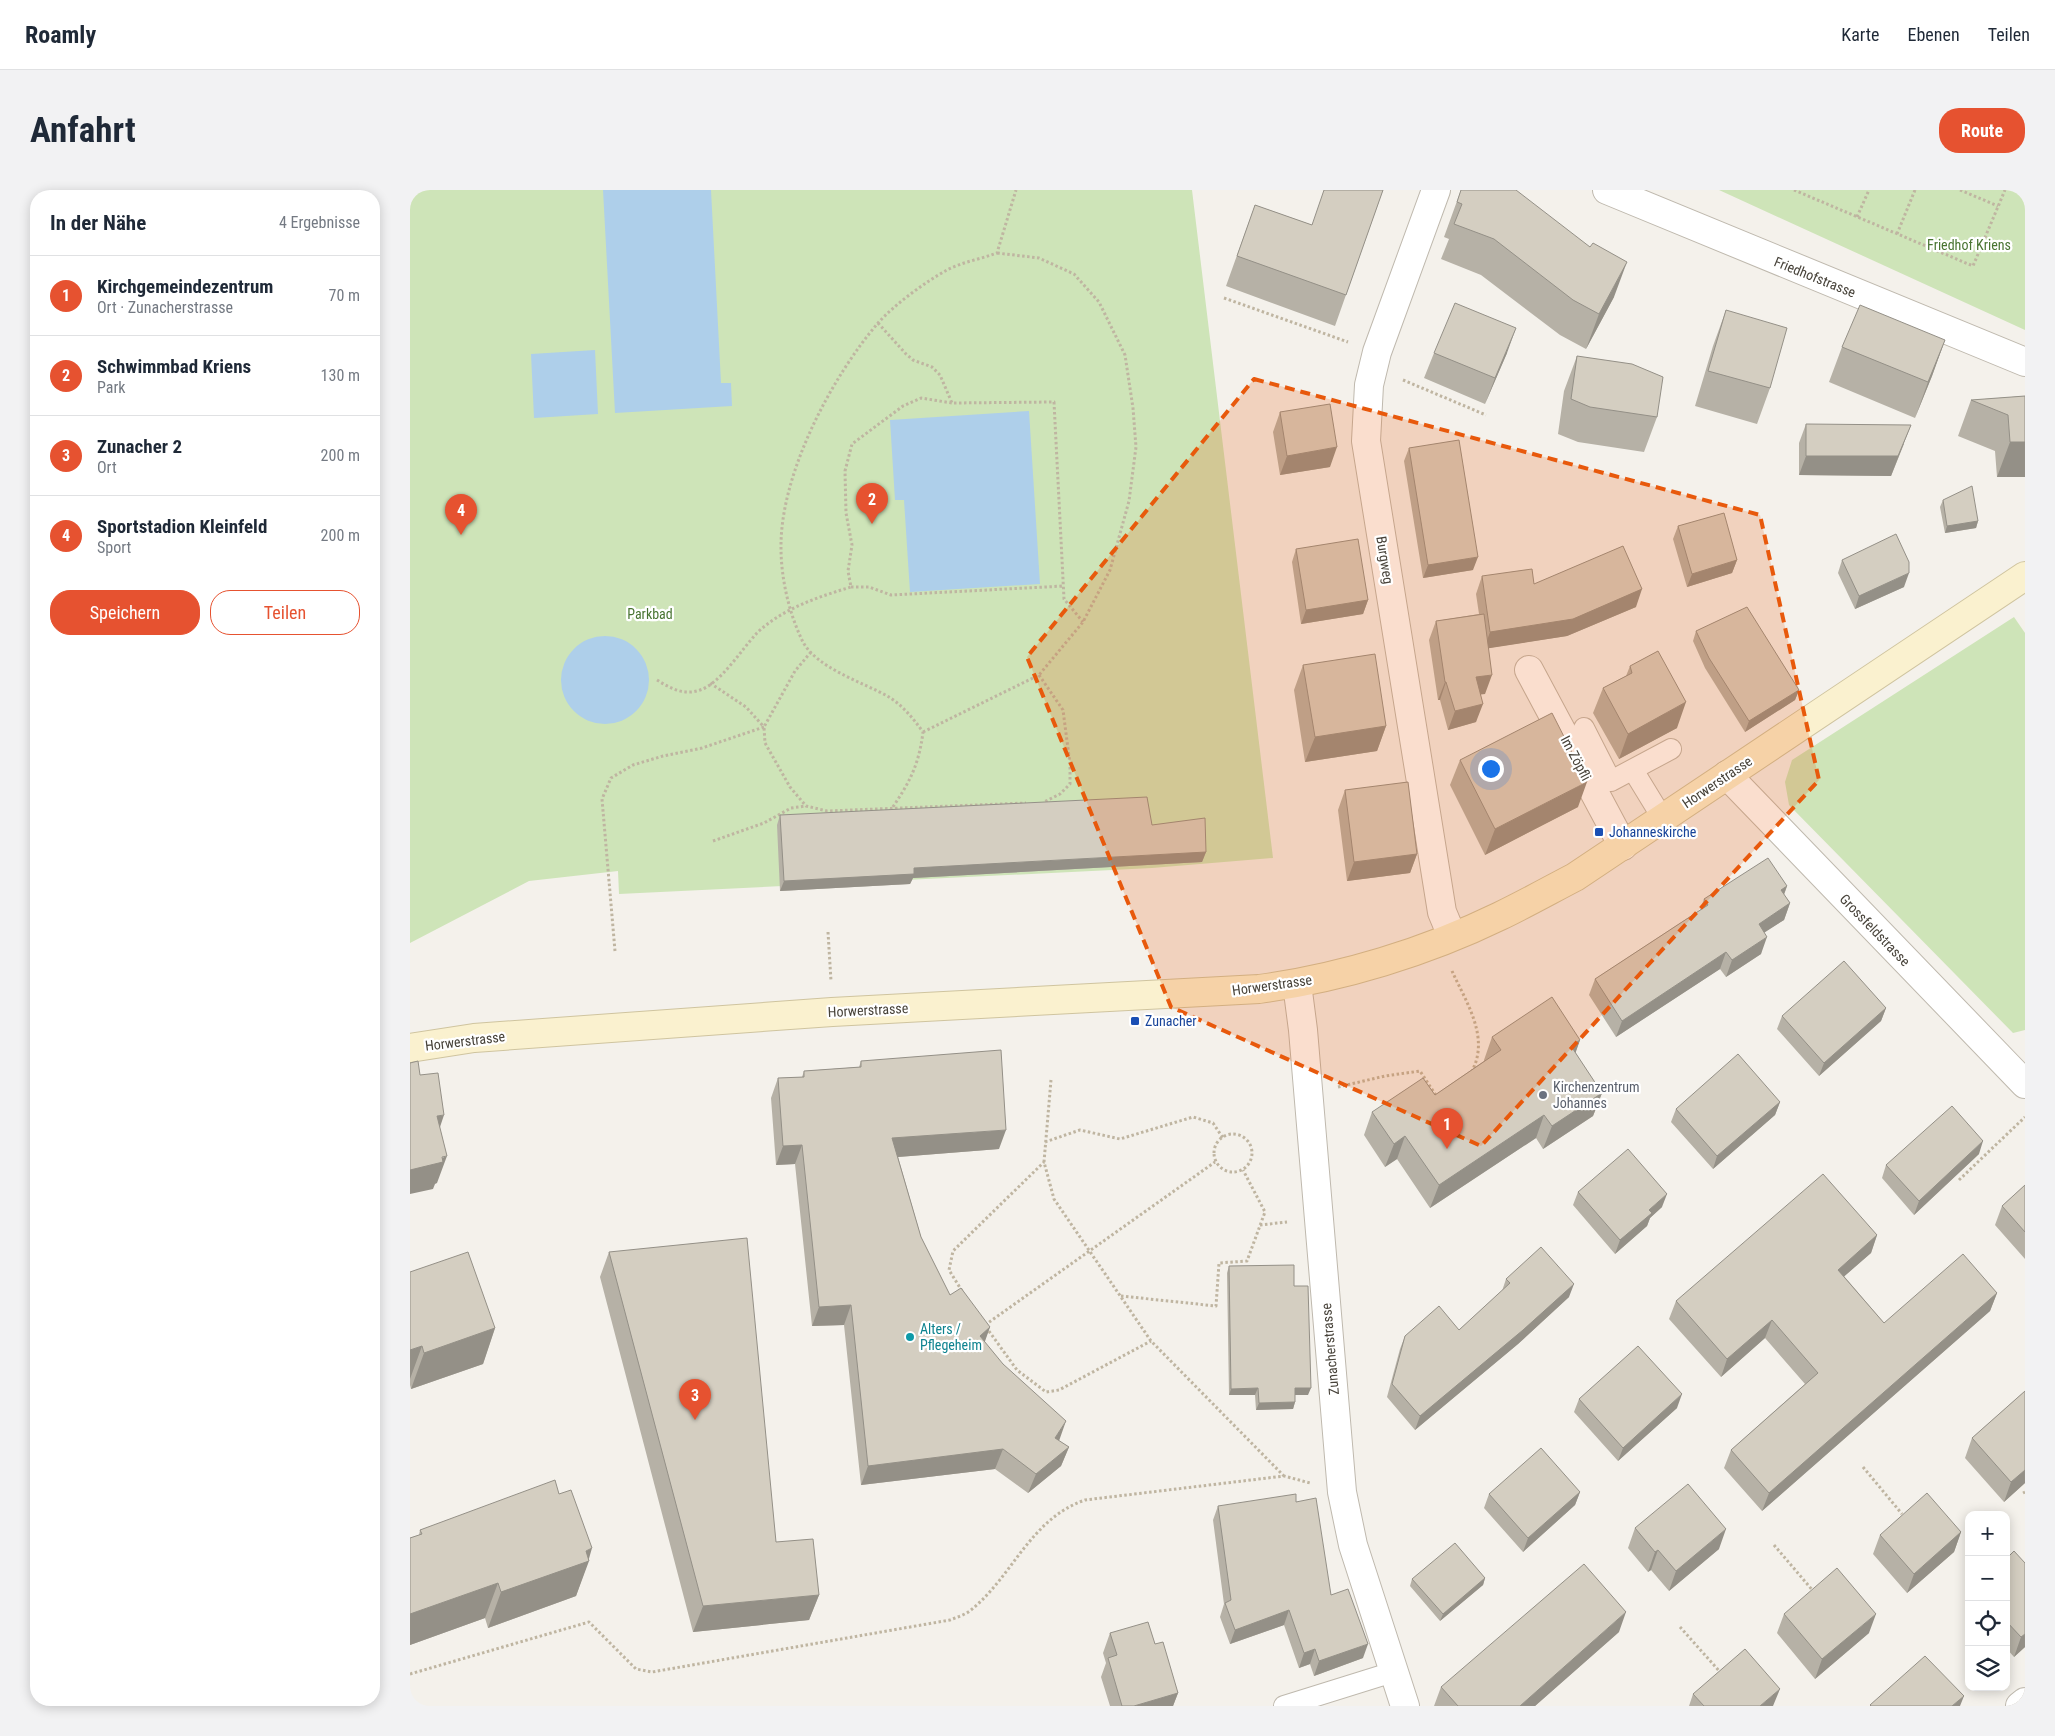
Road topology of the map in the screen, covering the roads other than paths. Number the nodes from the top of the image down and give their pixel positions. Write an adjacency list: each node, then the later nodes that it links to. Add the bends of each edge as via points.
1 (1436, 190): 12 (street, Burgweg, via 1377,352 1369,385 1366,441)
2 (1606, 190): 3 (street, Friedhofstrasse)
3 (2025, 362)
4 (2025, 576): 9 (street, Horwerstrasse)
5 (1529, 670): 11 (street, Im Zöpfli)
6 (1584, 728): 8 (lane, via 1611,781)
7 (1671, 749): 8 (lane)
8 (1633, 770): 10 (lane)
9 (1727, 775): 10 (street, Horwerstrasse); 15 (street, Grossfeldstrasse)
10 (1662, 819): 11 (street, Horwerstrasse)
11 (1623, 846): 12 (street, Horwerstrasse)
12 (1450, 949): 13 (street, Horwerstrasse)
13 (1297, 984): 14 (street, Horwerstrasse, via 1204,994 706,1021 474,1038); 16 (street, Zunacherstrasse, via 1342,1492 1353,1545)
14 (410, 1048)
15 (2025, 1084)
16 (1393, 1672): 18 (lane); 19 (street, Zunacherstrasse)
17 (2025, 1702): 20 (street)
18 (1284, 1706)
19 (1405, 1706)
20 (2020, 1706)

